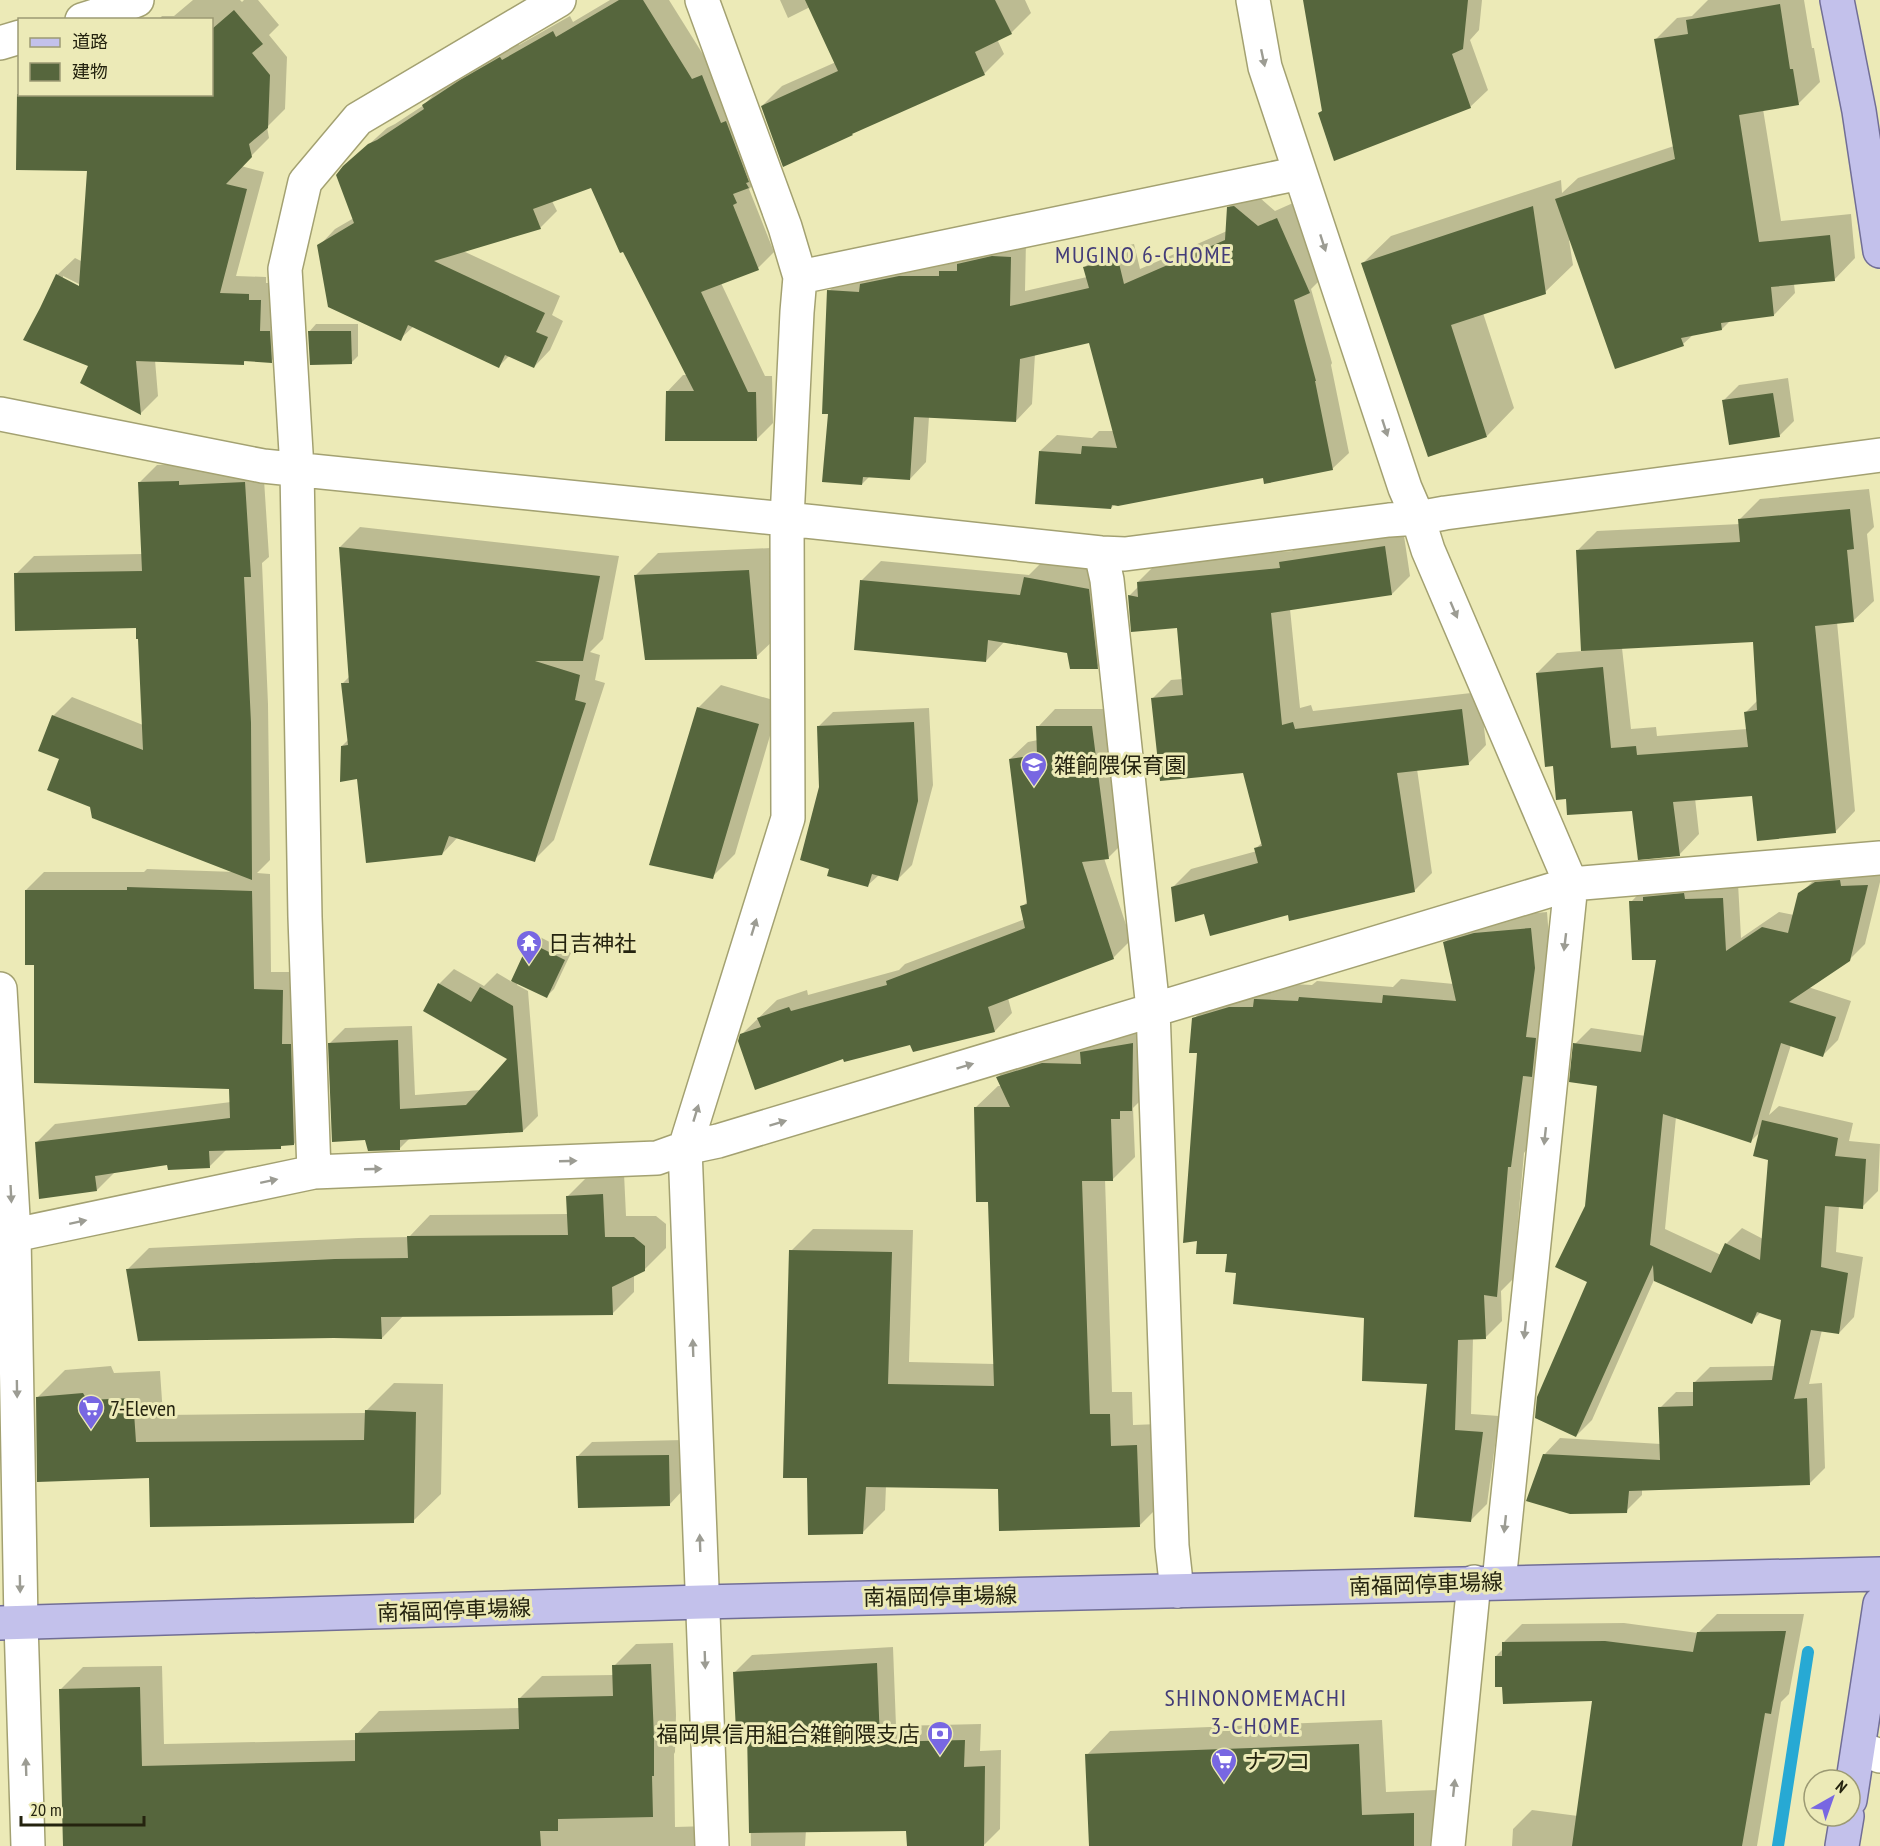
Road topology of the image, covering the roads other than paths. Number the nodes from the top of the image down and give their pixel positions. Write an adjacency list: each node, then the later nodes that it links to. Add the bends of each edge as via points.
1 (137, 0): 6 (street)
2 (559, 0): 14 (street, via 358,118 305,182 285,269)
3 (702, 0): 11 (street)
4 (1252, 0): 9 (street, one-way to 9, via 1265,67)
5 (1837, 0): 10 (main road)
6 (88, 18)
7 (18, 38): 8 (street)
8 (0, 43)
9 (1300, 173): 11 (street); 15 (street, one-way to 15)
10 (1880, 251)
11 (800, 277): 16 (street)
12 (0, 414): 14 (street, via 263,466)
13 (1880, 455): 15 (street)
14 (297, 469): 16 (street); 23 (street)
15 (1418, 518): 17 (street, via 1125,554); 19 (street, one-way to 19)
16 (787, 519): 17 (street); 22 (street, one-way to 16, via 788,819)
17 (1101, 553): 21 (street)
18 (1880, 858): 19 (street)
19 (1571, 884): 21 (street); 26 (street, one-way to 26)
20 (0, 989): 24 (street, one-way to 24)
21 (1153, 1009): 22 (street, one-way to 21); 27 (street, via 1172,1546)
22 (685, 1148): 23 (street, one-way to 22, via 657,1158); 28 (street, one-way to 22)
23 (314, 1172): 24 (street, one-way to 23)
24 (7, 1236): 30 (street, one-way to 30)
25 (1880, 1574): 26 (main road, 南福岡停車場線)
26 (1487, 1582): 27 (main road, 南福岡停車場線); 36 (street, one-way to 26)
27 (1177, 1591): 28 (main road, 南福岡停車場線)
28 (702, 1602): 30 (main road, 南福岡停車場線); 35 (street, one-way to 35)
29 (1880, 1604): 31 (main road)
30 (10, 1623): 34 (street, one-way to 30)
31 (1869, 1752): 32 (main road)
32 (1862, 1770)
33 (1845, 1828): 37 (main road)
34 (28, 1846)
35 (712, 1846)
36 (1448, 1846)
37 (1842, 1846)

